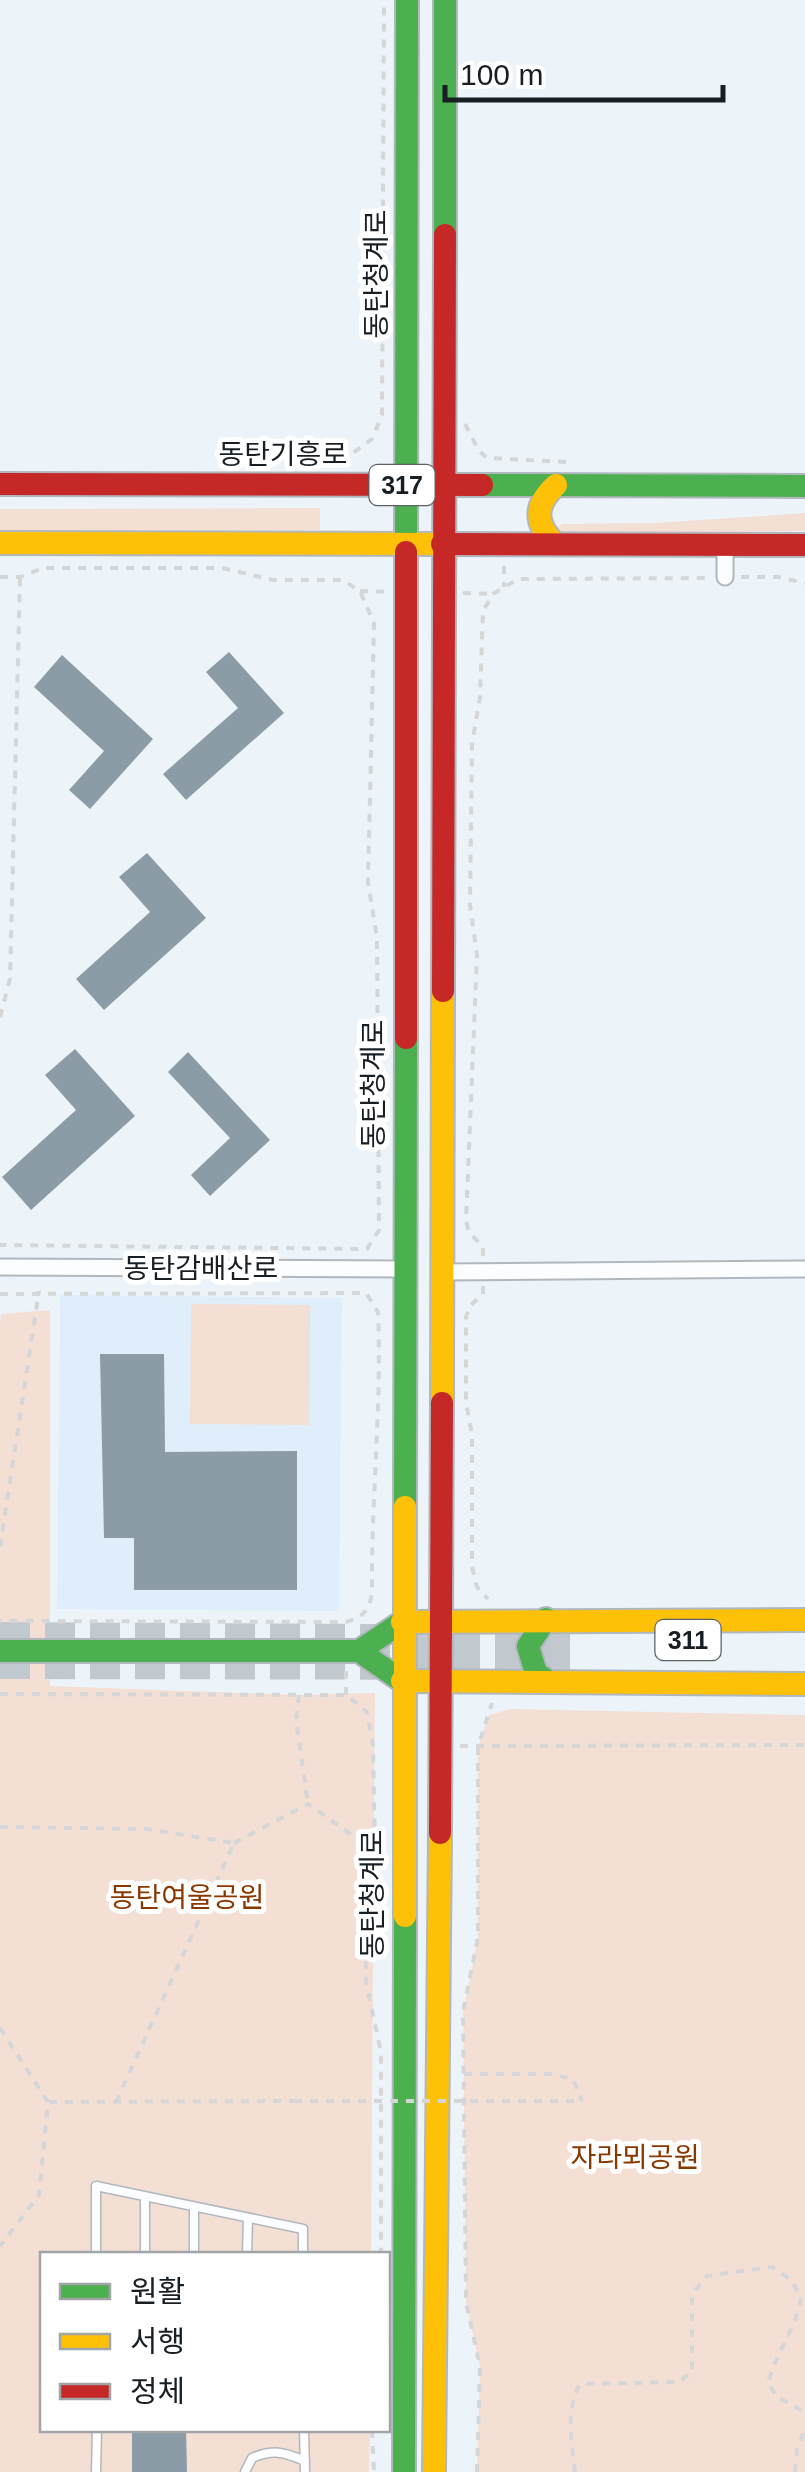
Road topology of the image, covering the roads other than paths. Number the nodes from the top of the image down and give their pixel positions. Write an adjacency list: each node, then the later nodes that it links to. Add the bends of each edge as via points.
1 (407, 0): 5 (main road, 동탄청계로)
2 (445, 0): 4 (main road)
3 (0, 484): 5 (main road, 동탄기흥로 / 317)
4 (444, 484): 5 (main road, 동탄기흥로 / 317); 6 (main road, 동탄기흥로 / 317); 10 (main road)
5 (405, 485): 9 (main road, 동탄청계로)
6 (556, 485): 7 (main road, 동탄기흥로 / 317); 11 (main road, via 540,498 536,514 540,530)
7 (805, 486)
8 (0, 543): 9 (main road, 317)
9 (405, 544): 10 (main road, 317); 16 (main road, 동탄청계로)
10 (444, 544): 11 (main road, 317); 18 (main road)
11 (555, 544): 12 (main road, 317)
12 (724, 545): 13 (main road, 317); 14 (street)
13 (805, 545)
14 (725, 578)
15 (0, 1268): 16 (street, 동탄감배산로)
16 (402, 1269): 21 (main road, 동탄청계로)
17 (805, 1269): 18 (street)
18 (442, 1272): 22 (main road)
19 (546, 1619): 20 (main road); 22 (main road); 31 (main road, via 528,1646 536,1673)
20 (805, 1620)
21 (402, 1622): 22 (main road); 26 (main road); 29 (main road, 동탄청계로)
22 (442, 1622): 30 (main road)
23 (805, 1639): 24 (main road, 311)
24 (570, 1640)
25 (0, 1651): 26 (main road)
26 (359, 1651): 29 (main road)
27 (572, 1664): 28 (main road, 311)
28 (805, 1666)
29 (402, 1681): 30 (main road); 41 (main road, 동탄청계로, via 403,2168)
30 (441, 1681): 31 (main road); 49 (main road)
31 (549, 1682): 32 (main road)
32 (805, 1684)
33 (145, 2196): 34 (lane); 36 (lane, via 96,2186); 37 (lane)
34 (194, 2206): 35 (lane); 38 (lane)
35 (248, 2218): 39 (lane); 40 (lane, via 302,2230)
36 (96, 2252)
37 (145, 2252)
38 (194, 2252)
39 (248, 2252)
40 (303, 2252)
41 (396, 2358): 48 (main road, 동탄청계로)
42 (97, 2432): 45 (lane)
43 (304, 2432): 44 (lane)
44 (305, 2461): 46 (lane, via 266,2452 252,2458); 47 (lane)
45 (96, 2472)
46 (245, 2472)
47 (305, 2472)
48 (404, 2472)
49 (434, 2472)

